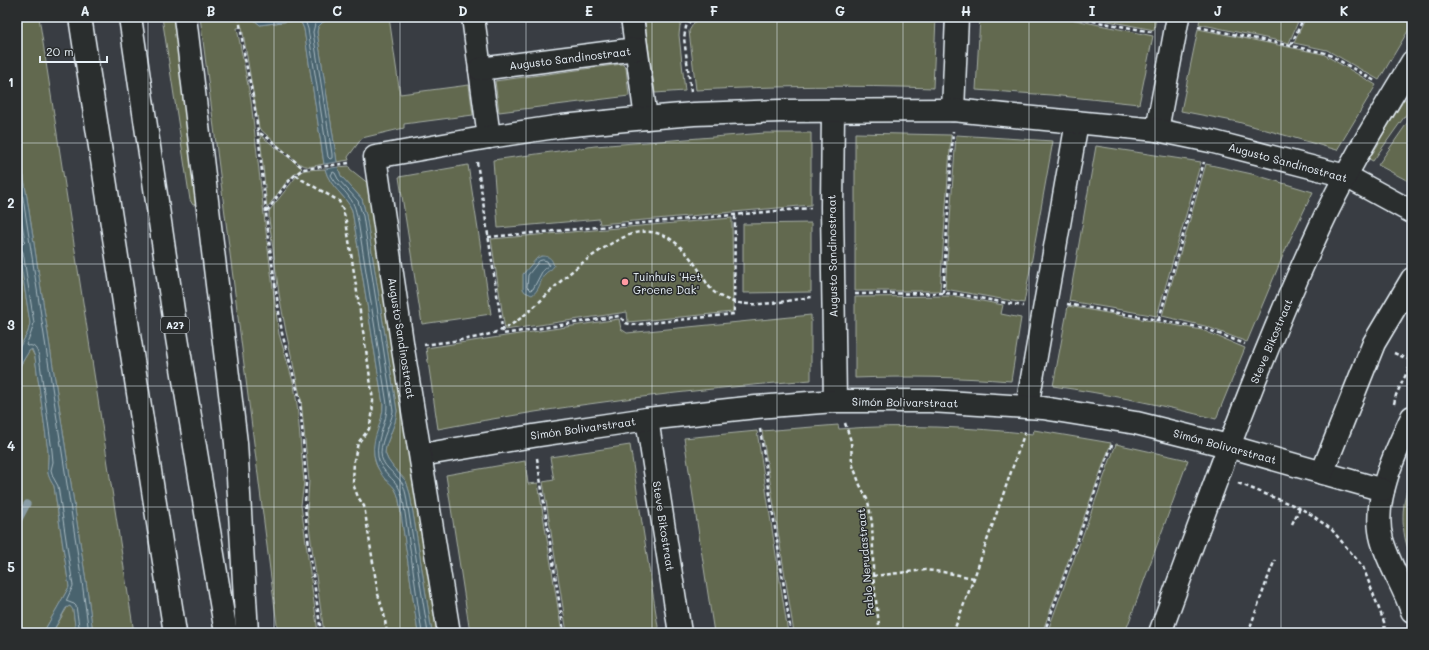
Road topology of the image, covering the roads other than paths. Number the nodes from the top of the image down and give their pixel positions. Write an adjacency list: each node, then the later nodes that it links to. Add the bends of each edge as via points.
1 (80, 17): 29 (main road)
2 (130, 17): 30 (main road, A27, via 177,338)
3 (185, 17): 31 (main road, via 236,443)
4 (473, 17): 10 (main road)
5 (632, 17): 8 (main road, Augusto Sandinostraat)
6 (958, 17): 11 (main road)
7 (1176, 26): 15 (main road)
8 (636, 49): 10 (main road, Augusto Sandinostraat); 13 (main road, Augusto Sandinostraat)
9 (1412, 62): 17 (main road, Steve Bikostraat)
10 (480, 69): 16 (main road)
11 (953, 110): 12 (main road, Augusto Sandinostraat); 14 (main road, Augusto Sandinostraat)
12 (833, 111): 13 (main road, Augusto Sandinostraat, via 694,114); 20 (main road, Augusto Sandinostraat, via 832,294)
13 (646, 118): 16 (main road, Augusto Sandinostraat, via 562,126)
14 (1077, 122): 15 (main road, Augusto Sandinostraat); 21 (main road)
15 (1157, 130): 17 (main road, Augusto Sandinostraat)
16 (489, 137): 25 (main road, Augusto Sandinostraat, via 375,157)
17 (1346, 176): 18 (main road, Augusto Sandinostraat); 24 (main road, Steve Bikostraat, via 1320,226)
18 (1412, 212)
19 (1412, 279): 26 (main road, via 1374,343)
20 (835, 401): 21 (main road, Simón Bolivarstraat, via 930,401); 23 (main road, Simón Bolivarstraat)
21 (1027, 407): 24 (main road, Simón Bolivarstraat, via 1136,423)
22 (1412, 417): 27 (main road)
23 (647, 419): 25 (main road, Simón Bolivarstraat); 33 (main road, Steve Bikostraat)
24 (1228, 446): 26 (main road, Simón Bolivarstraat); 34 (main road, Steve Bikostraat)
25 (421, 455): 32 (main road, Augusto Sandinostraat)
26 (1322, 473): 27 (main road, Simón Bolivarstraat)
27 (1383, 490): 28 (main road, via 1379,523 1382,540)
28 (1412, 611)
29 (175, 633)
30 (226, 633)
31 (247, 633)
32 (449, 633)
33 (680, 633)
34 (1160, 633)

